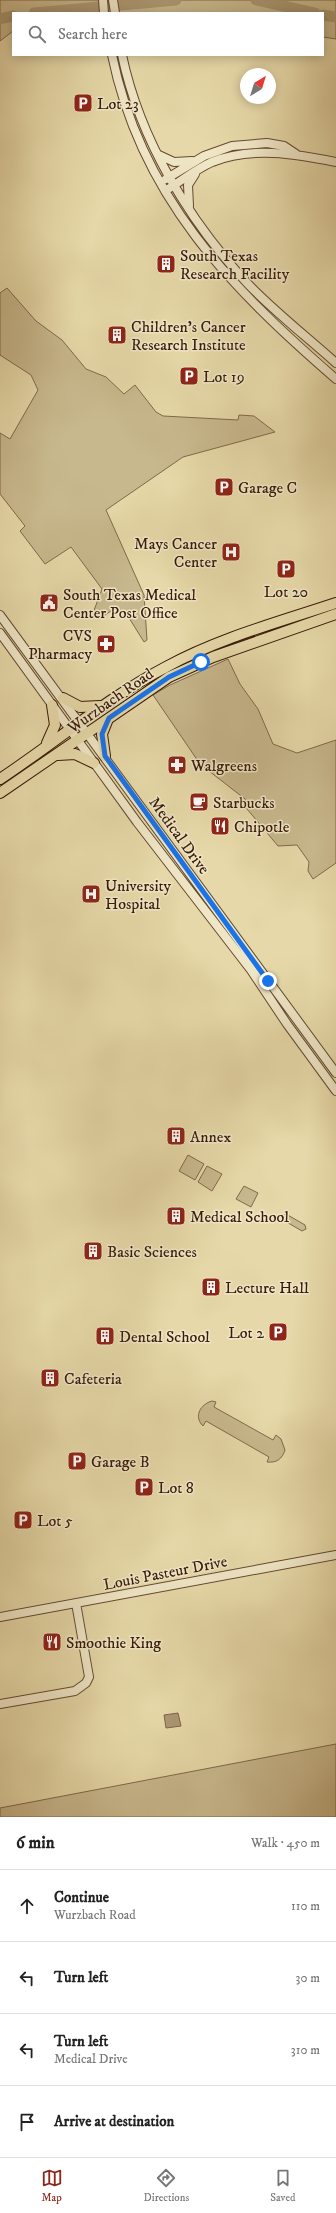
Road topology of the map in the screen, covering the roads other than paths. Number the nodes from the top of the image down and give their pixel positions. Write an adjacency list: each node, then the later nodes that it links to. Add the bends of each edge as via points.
1 (103, 0): 3 (street)
2 (113, 0): 4 (street)
3 (104, 12)
4 (115, 12)
5 (112, 56): 13 (street, via 117,79 134,128)
6 (122, 56): 7 (street, via 144,124)
7 (158, 154): 9 (street, via 174,162); 12 (street)
8 (296, 154): 9 (street, via 284,146 253,144 232,146); 10 (street); 11 (street, via 243,153 211,163)
9 (198, 160): 12 (street)
10 (336, 162)
11 (197, 172): 14 (street); 16 (street, via 188,185)
12 (170, 177): 13 (street); 14 (street)
13 (160, 182): 15 (street)
14 (175, 185): 15 (street); 16 (street)
15 (165, 191): 18 (street, via 212,259)
16 (189, 207): 17 (street, via 220,252)
17 (286, 319): 18 (street); 19 (street)
18 (279, 327): 20 (street)
19 (336, 364)
20 (336, 379)
21 (336, 603): 27 (main road, Wurzbach Road, via 190,654 150,675)
22 (0, 614): 25 (street, Medical Drive)
23 (336, 614): 28 (main road, Wurzbach Road, via 192,666 169,677)
24 (0, 633): 26 (street, Medical Drive)
25 (63, 698): 27 (main road, via 80,707); 29 (street, Medical Drive)
26 (52, 705): 30 (street, Medical Drive); 33 (main road, via 54,726)
27 (102, 706): 29 (main road, Wurzbach Road)
28 (109, 718): 31 (main road, Wurzbach Road); 35 (main road, via 102,734)
29 (80, 722): 30 (main road, Wurzbach Road); 31 (street, Medical Drive)
30 (69, 729): 32 (street, Medical Drive); 33 (main road, Wurzbach Road)
31 (88, 733): 32 (main road, Wurzbach Road); 35 (street, Medical Drive)
32 (77, 740): 34 (main road, Wurzbach Road); 36 (street, Medical Drive)
33 (46, 747): 37 (main road, Wurzbach Road)
34 (58, 755): 36 (main road, via 75,754); 38 (main road, Wurzbach Road)
35 (105, 756): 39 (street, Medical Drive)
36 (94, 763): 40 (street, Medical Drive, via 250,970)
37 (0, 779)
38 (0, 793)
39 (318, 1048): 40 (street); 41 (street, Medical Drive)
40 (309, 1055): 42 (street, Medical Drive)
41 (336, 1073)
42 (336, 1091)
43 (336, 1555): 44 (street, Louis Pasteur Drive)
44 (76, 1603): 45 (street, Louis Pasteur Drive); 46 (street, via 89,1677 86,1683 75,1691)
45 (0, 1617)
46 (0, 1704)

